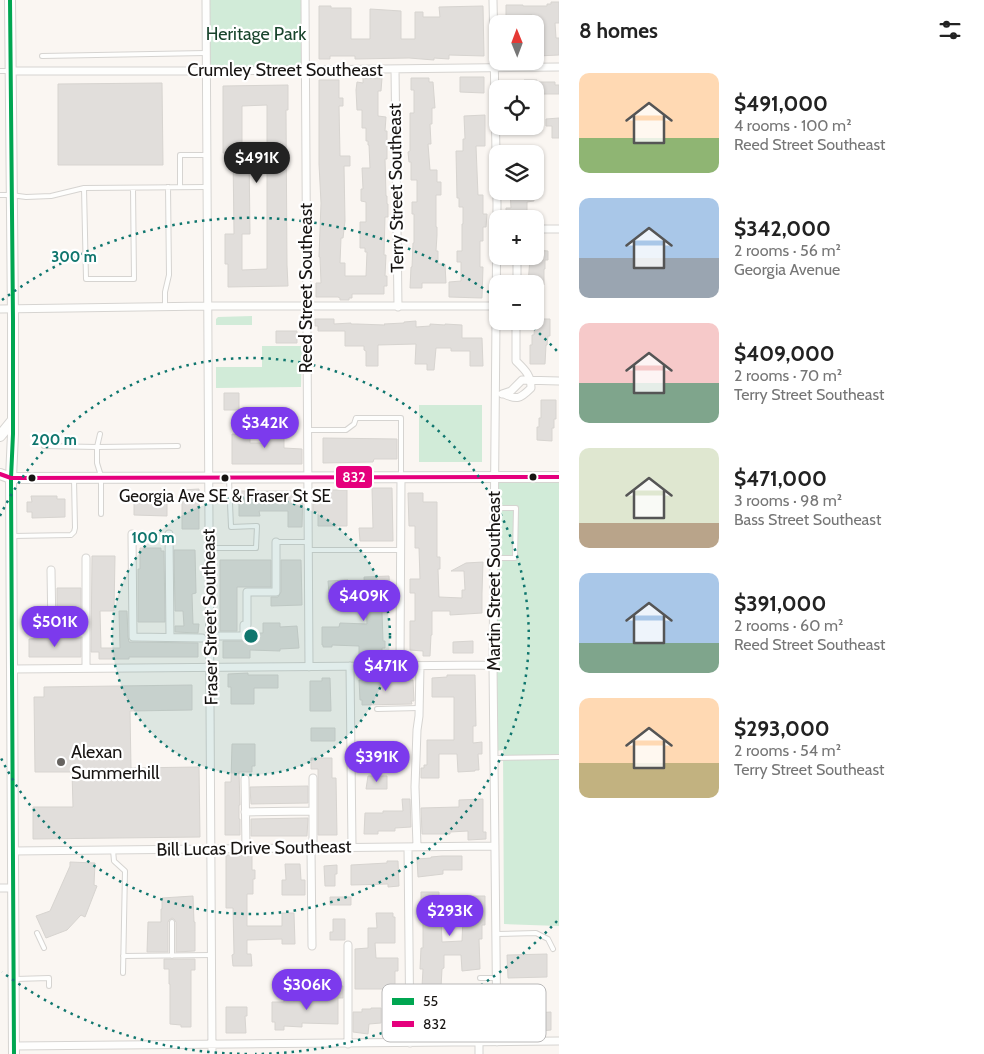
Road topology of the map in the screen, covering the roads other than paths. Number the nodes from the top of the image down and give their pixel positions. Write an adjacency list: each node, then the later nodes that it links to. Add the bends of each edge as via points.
1 (10, 0): 14 (main road)
2 (206, 0): 6 (street, Fraser Street Southeast)
3 (305, 0): 12 (street, Reed Street Southeast)
4 (493, 0): 5 (street, Martin Street Southeast)
5 (493, 15)
6 (206, 53): 7 (lane); 15 (street, Fraser Street Southeast)
7 (42, 56)
8 (544, 67): 9 (street, Crumley Street Southeast)
9 (559, 67)
10 (489, 68): 11 (street, Crumley Street Southeast)
11 (395, 69): 12 (street, Crumley Street Southeast); 28 (street, Terry Street Southeast)
12 (305, 70): 15 (street, Crumley Street Southeast); 31 (street, Reed Street Southeast)
13 (494, 70): 26 (street, Martin Street Southeast)
14 (5, 71): 15 (street, Crumley Street Southeast); 23 (main road)
15 (206, 71): 16 (street, Fraser Street Southeast)
16 (207, 155): 18 (lane, via 180,155); 19 (street, Fraser Street Southeast)
17 (168, 187): 18 (lane); 21 (lane); 30 (lane, via 169,275)
18 (180, 187): 19 (lane)
19 (207, 187): 27 (street, Fraser Street Southeast)
20 (84, 188): 21 (lane); 21 (lane, via 86,279 134,279); 23 (lane, via 51,196)
21 (133, 188)
22 (0, 195): 23 (lane)
23 (11, 195): 33 (main road)
24 (544, 229): 25 (street)
25 (559, 229)
26 (497, 275)
27 (209, 306): 30 (street); 31 (street); 49 (street, Fraser Street Southeast)
28 (398, 306): 29 (street); 31 (street)
29 (489, 306)
30 (165, 307): 33 (street)
31 (306, 307): 40 (street, Reed Street Southeast)
32 (0, 309): 33 (street)
33 (13, 309): 39 (main road)
34 (498, 330): 38 (street, Martin Street Southeast)
35 (516, 330): 36 (street, via 516,362)
36 (531, 380): 37 (street); 38 (street, via 522,380); 38 (street, via 531,388 519,398)
37 (559, 381)
38 (500, 395): 52 (street, Martin Street Southeast)
39 (12, 420): 42 (main road); 54 (main road)
40 (307, 430): 51 (lane, via 346,430 356,418 401,418); 55 (street, Reed Street Southeast)
41 (100, 434): 45 (lane)
42 (0, 436)
43 (44, 446): 45 (lane)
44 (178, 446): 45 (lane)
45 (97, 447): 47 (lane)
46 (0, 474): 54 (main road)
47 (101, 476): 48 (main road); 49 (main road); 57 (lane)
48 (74, 477): 54 (main road); 60 (lane, via 75,528 71,535)
49 (208, 477): 50 (main road); 63 (street, Fraser Street Southeast)
50 (229, 477): 55 (main road); 63 (lane, via 231,527 257,526 256,548)
51 (401, 477): 52 (main road); 55 (main road); 64 (street)
52 (495, 477): 53 (main road); 56 (street, Martin Street Southeast)
53 (559, 477)
54 (11, 478): 60 (main road)
55 (308, 478): 62 (street, Reed Street Southeast)
56 (495, 508): 66 (street, Martin Street Southeast); 66 (lane, via 516,508 515,558)
57 (102, 514)
58 (132, 534): 70 (street, via 133,637)
59 (169, 534): 70 (street)
60 (11, 536): 79 (main road)
61 (276, 542): 62 (lane); 69 (street, via 276,592 247,592 244,636)
62 (308, 546): 64 (lane); 77 (street, Reed Street Southeast)
63 (209, 548): 69 (street, Fraser Street Southeast)
64 (401, 550): 74 (street)
65 (86, 558): 68 (street)
66 (494, 558): 72 (street, Martin Street Southeast)
67 (51, 570): 68 (street, via 52,633)
68 (86, 633): 78 (street)
69 (210, 637): 71 (lane); 76 (street, Fraser Street Southeast)
70 (170, 638): 71 (street)
71 (202, 638)
72 (493, 665): 75 (street); 83 (street, Martin Street Southeast)
73 (350, 666): 74 (street); 77 (street); 90 (street)
74 (400, 666): 75 (street)
75 (420, 666): 80 (street)
76 (211, 667): 77 (street); 78 (street); 92 (street, Fraser Street Southeast)
77 (309, 667)
78 (86, 668): 79 (street)
79 (12, 669): 96 (main road)
80 (420, 708): 81 (lane); 88 (street, via 415,787)
81 (377, 709)
82 (559, 756): 83 (lane)
83 (494, 758): 89 (street, Martin Street Southeast)
84 (312, 778): 86 (street)
85 (245, 779): 87 (street)
86 (312, 811): 87 (street); 94 (street)
87 (245, 812): 93 (street)
88 (417, 846): 89 (street, Bill Lucas Drive Southeast); 91 (street, Bill Lucas Drive Southeast)
89 (495, 846): 101 (street, Martin Street Southeast)
90 (352, 847): 91 (street, Bill Lucas Drive Southeast); 94 (street, Bill Lucas Drive Southeast)
91 (408, 847): 113 (street)
92 (212, 848): 93 (street, Bill Lucas Drive Southeast); 95 (street, Bill Lucas Drive Southeast); 106 (street, Fraser Street Southeast)
93 (246, 848): 94 (street, Bill Lucas Drive Southeast)
94 (312, 848): 103 (street)
95 (113, 850): 96 (street, Bill Lucas Drive Southeast); 107 (lane, via 114,861 125,871)
96 (13, 851): 98 (main road)
97 (0, 888): 98 (street)
98 (13, 888): 112 (main road)
99 (172, 922): 108 (lane)
100 (37, 933): 104 (lane)
101 (496, 934): 105 (lane, via 536,933 548,939); 111 (street, Martin Street Southeast)
102 (348, 945): 121 (street)
103 (312, 946)
104 (44, 948)
105 (554, 949)
106 (212, 955): 108 (lane); 122 (street, Fraser Street Southeast)
107 (123, 956): 108 (lane); 109 (lane)
108 (172, 956)
109 (123, 973)
110 (480, 978): 111 (lane)
111 (498, 978): 114 (street, Martin Street Southeast)
112 (13, 979): 115 (lane, via 49,978); 123 (main road)
113 (409, 984)
114 (498, 984)
115 (48, 986)
116 (546, 1041): 117 (street)
117 (559, 1041)
118 (479, 1042): 119 (street); 120 (street); 125 (street)
119 (497, 1042)
120 (410, 1043): 121 (street)
121 (348, 1044): 122 (street)
122 (212, 1045): 123 (street); 124 (street, Fraser Street Southeast)
123 (14, 1050)
124 (212, 1054)
125 (479, 1054)

